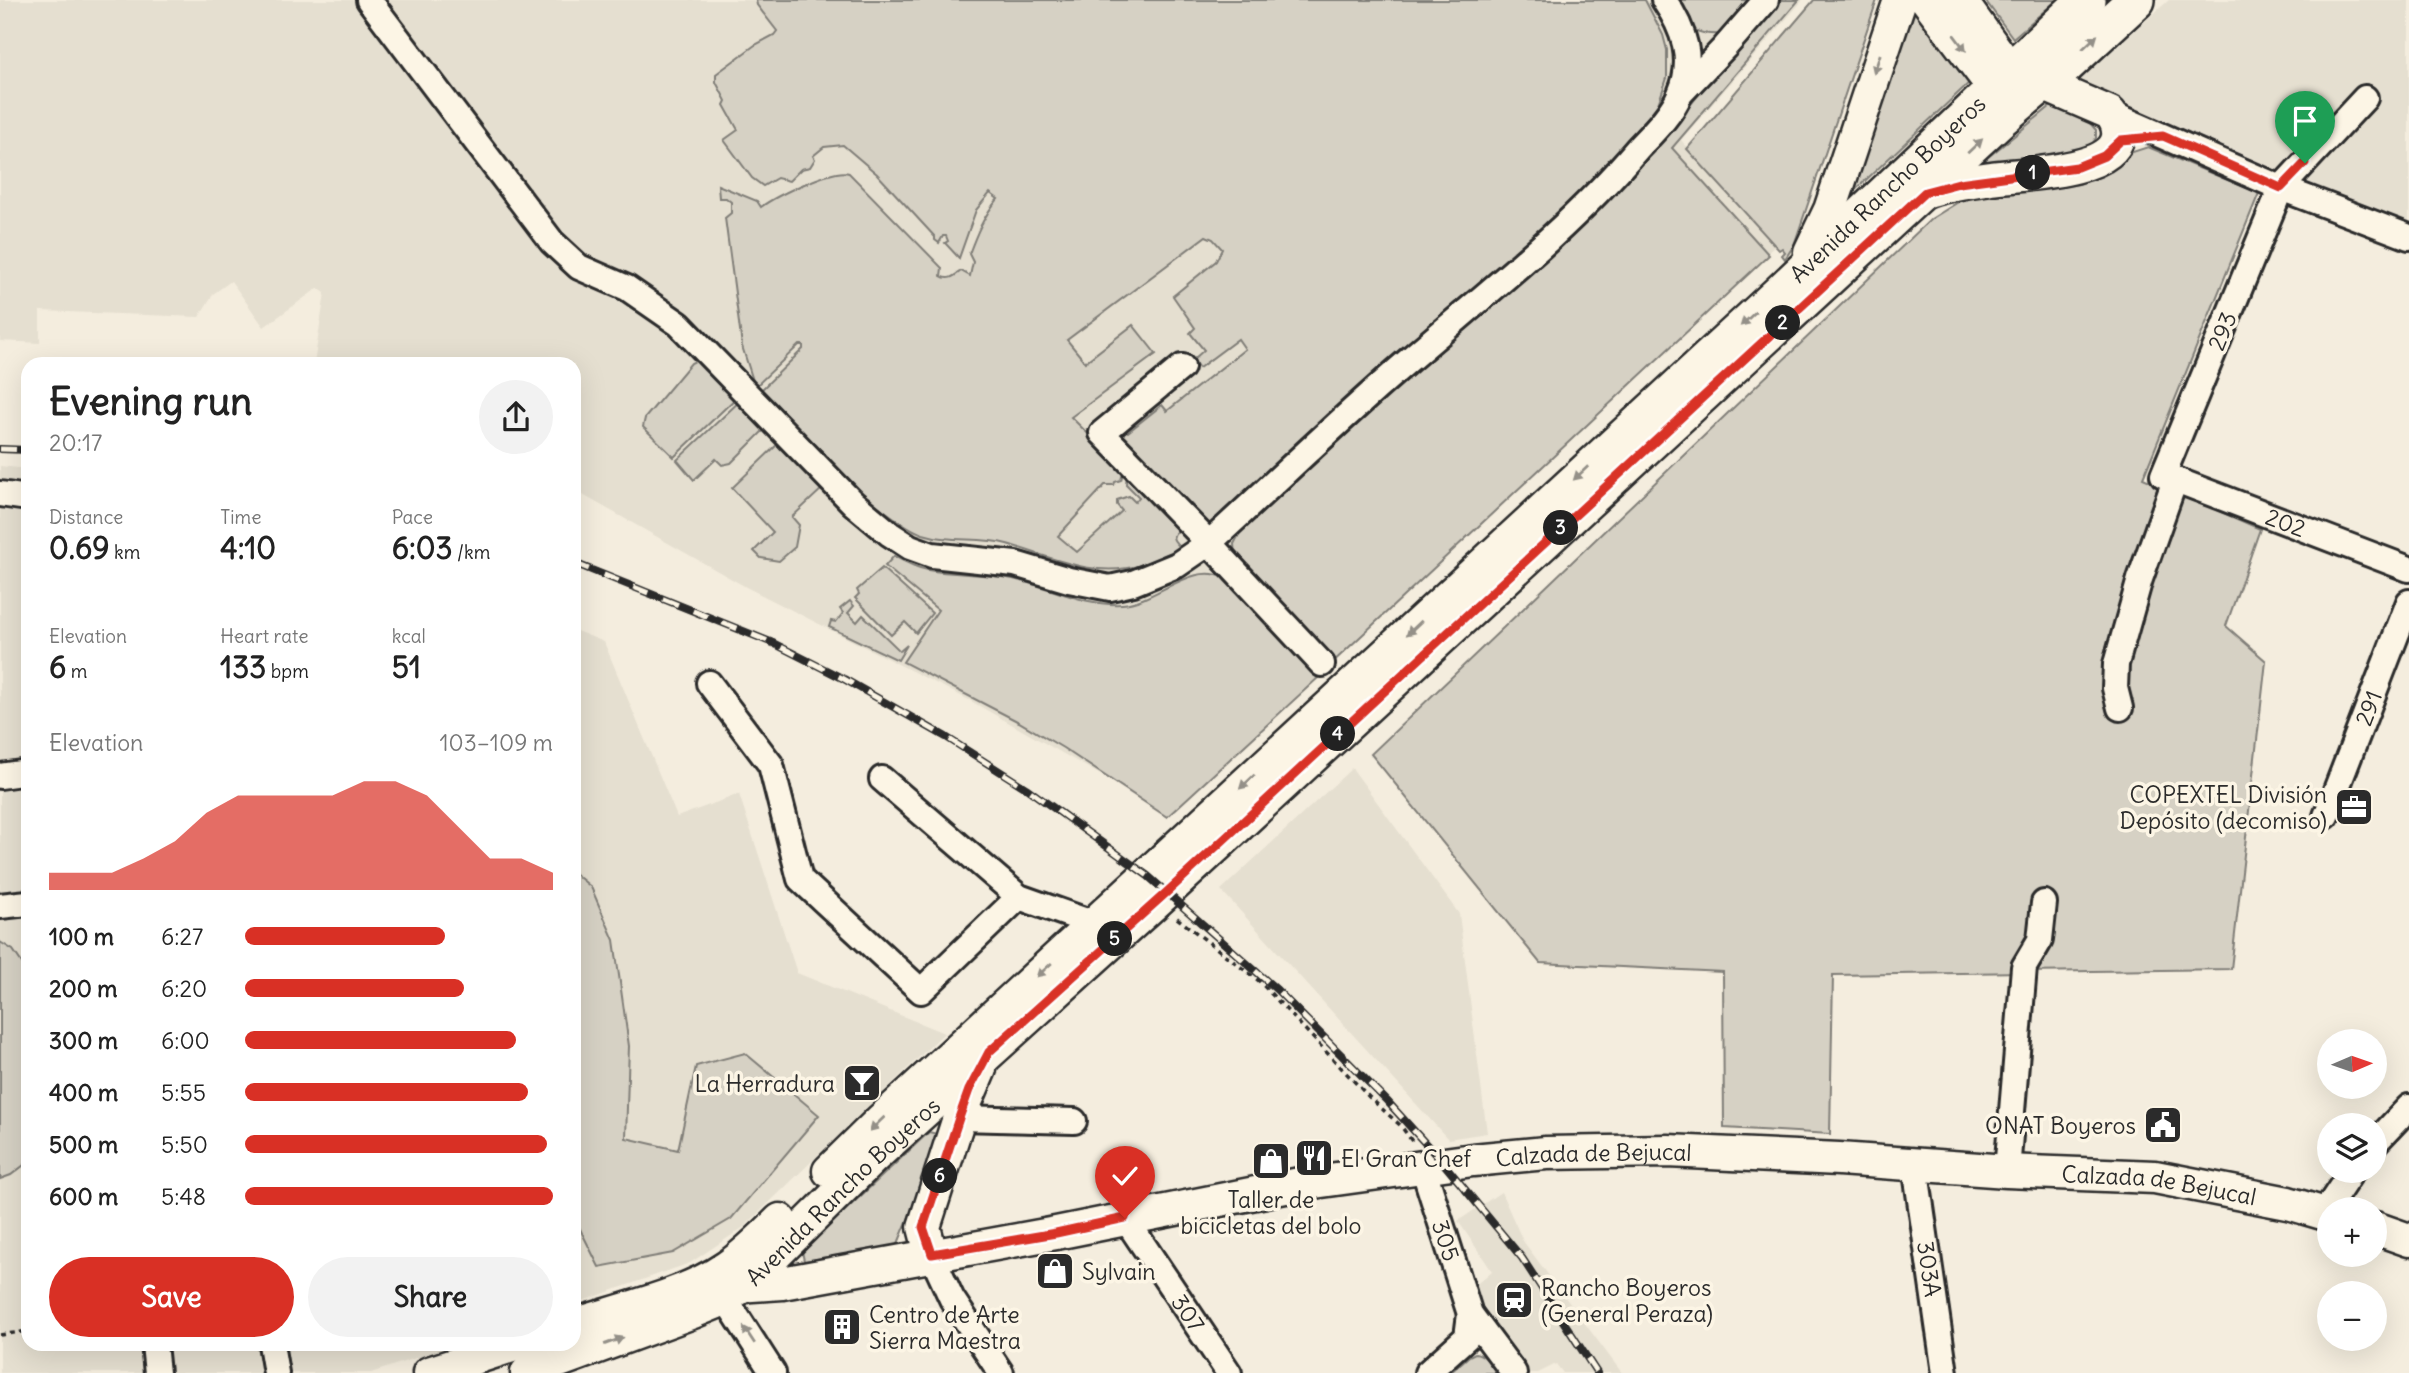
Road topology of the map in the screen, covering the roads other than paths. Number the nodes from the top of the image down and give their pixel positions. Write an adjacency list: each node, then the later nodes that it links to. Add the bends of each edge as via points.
1 (369, 0): 22 (street, via 566,257 627,288 679,324 853,503 910,547 932,555 1014,564 1110,588 1177,565)
2 (1664, 0): 11 (street, via 1687,47)
3 (1766, 0): 11 (street)
4 (1900, 0): 17 (main road, one-way to 17, via 1830,210)
5 (1927, 0): 9 (main road, one-way to 9)
6 (1960, 0): 9 (main road)
7 (2087, 0): 9 (highway, Avenida Rancho Boyeros)
8 (2136, 0): 10 (highway, Avenida Rancho Boyeros, one-way to 8)
9 (2002, 79): 10 (main road); 17 (main road, Avenida Rancho Boyeros)
10 (2045, 85): 13 (main road); 15 (main road, Avenida Rancho Boyeros, one-way to 10)
11 (1680, 93): 22 (street, via 1667,116 1572,219 1405,363)
12 (2365, 98): 14 (street)
13 (2113, 127): 14 (street, via 2133,138 2163,136); 15 (main road, via 2104,156 2077,167)
14 (2281, 188): 16 (street); 19 (street, 293)
15 (1925, 192): 38 (main road, Avenida Rancho Boyeros)
16 (2409, 237)
17 (1798, 272): 36 (main road, Avenida Rancho Boyeros, one-way to 36)
18 (1182, 367): 22 (street, via 1102,433)
19 (2169, 477): 23 (street, 202); 27 (street, 293, via 2116,664)
20 (0, 494): 21 (street)
21 (21, 497)
22 (1209, 543): 25 (street)
23 (2409, 569)
24 (2409, 602): 31 (street, 291)
25 (1322, 664)
26 (709, 683): 32 (street, via 771,765 800,879 921,991)
27 (2120, 708)
28 (21, 773): 29 (street)
29 (0, 776)
30 (882, 779): 32 (street)
31 (2326, 816)
32 (1019, 897): 36 (street)
33 (2044, 903): 45 (street, via 2040,940 2024,967)
34 (21, 904): 35 (street)
35 (0, 906)
36 (1095, 924): 37 (main road, Avenida Rancho Boyeros, one-way to 37)
37 (1017, 995): 38 (main road); 52 (main road, Avenida Rancho Boyeros, one-way to 52, via 752,1248 726,1268)
38 (989, 1052): 40 (main road); 51 (main road, Avenida Rancho Boyeros)
39 (2409, 1107): 42 (street)
40 (959, 1118): 41 (street); 50 (main road, via 923,1227)
41 (1074, 1121)
42 (2387, 1130)
43 (1915, 1165): 44 (main road, Calzada de Bejucal, via 1621,1151 1546,1153); 45 (main road, Calzada de Bejucal); 69 (street, 303A)
44 (1423, 1167): 47 (main road, Calzada de Bejucal, via 1300,1184); 53 (street, 305)
45 (2007, 1171): 46 (main road, Calzada de Bejucal, via 2155,1177)
46 (2317, 1211)
47 (1125, 1218): 50 (main road, Calzada de Bejucal); 67 (street, 307)
48 (2387, 1232): 49 (main road)
49 (2409, 1240)
50 (932, 1254): 51 (main road, Calzada de Bejucal); 66 (street, via 952,1299)
51 (735, 1291): 52 (main road, Calzada de Bejucal); 55 (main road, Avenida Rancho Boyeros, one-way to 51, via 693,1312); 65 (street, one-way to 51)
52 (657, 1298): 54 (main road)
53 (1469, 1314): 61 (street, via 1467,1337); 68 (street, 305)
54 (581, 1323)
55 (581, 1350)
56 (155, 1351): 62 (street)
57 (272, 1351): 63 (street)
58 (497, 1351): 64 (main road)
59 (578, 1351): 60 (main road, Avenida Rancho Boyeros, one-way to 59)
60 (537, 1365)
61 (1430, 1372)
62 (157, 1373)
63 (276, 1373)
64 (429, 1373)
65 (773, 1373)
66 (1001, 1373)
67 (1229, 1373)
68 (1514, 1373)
69 (1945, 1373)

